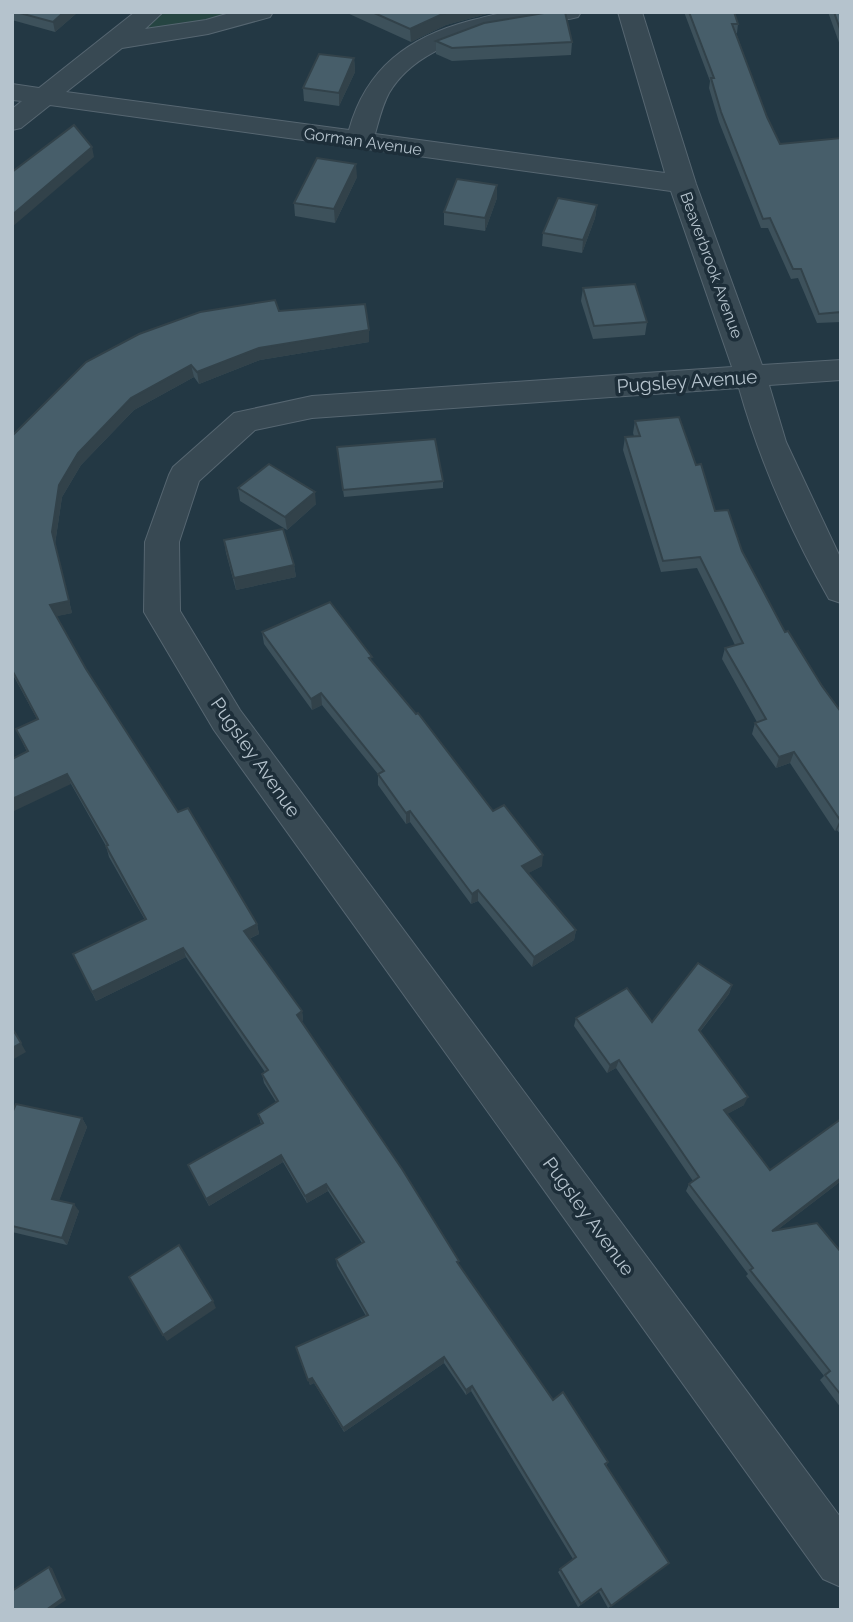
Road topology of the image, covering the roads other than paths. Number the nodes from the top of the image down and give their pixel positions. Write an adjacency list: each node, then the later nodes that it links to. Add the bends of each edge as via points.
1 (151, 12): 5 (street)
2 (261, 12): 5 (street, via 208,27)
3 (569, 12): 9 (street, via 499,23 420,51 382,84)
4 (630, 12): 10 (street, Beaverbrook Avenue)
5 (114, 41): 7 (street)
6 (12, 92): 7 (street, Gorman Avenue)
7 (44, 98): 8 (street); 9 (street, Gorman Avenue)
8 (12, 122)
9 (360, 141): 10 (street, Gorman Avenue)
10 (682, 184): 12 (street, Beaverbrook Avenue)
11 (841, 370): 12 (street, Pugsley Avenue)
12 (751, 376): 13 (street, Beaverbrook Avenue, via 780,466); 14 (street, Pugsley Avenue, via 312,407 245,421 185,475 162,542 162,612 228,720)
13 (841, 590)
14 (841, 1561)

